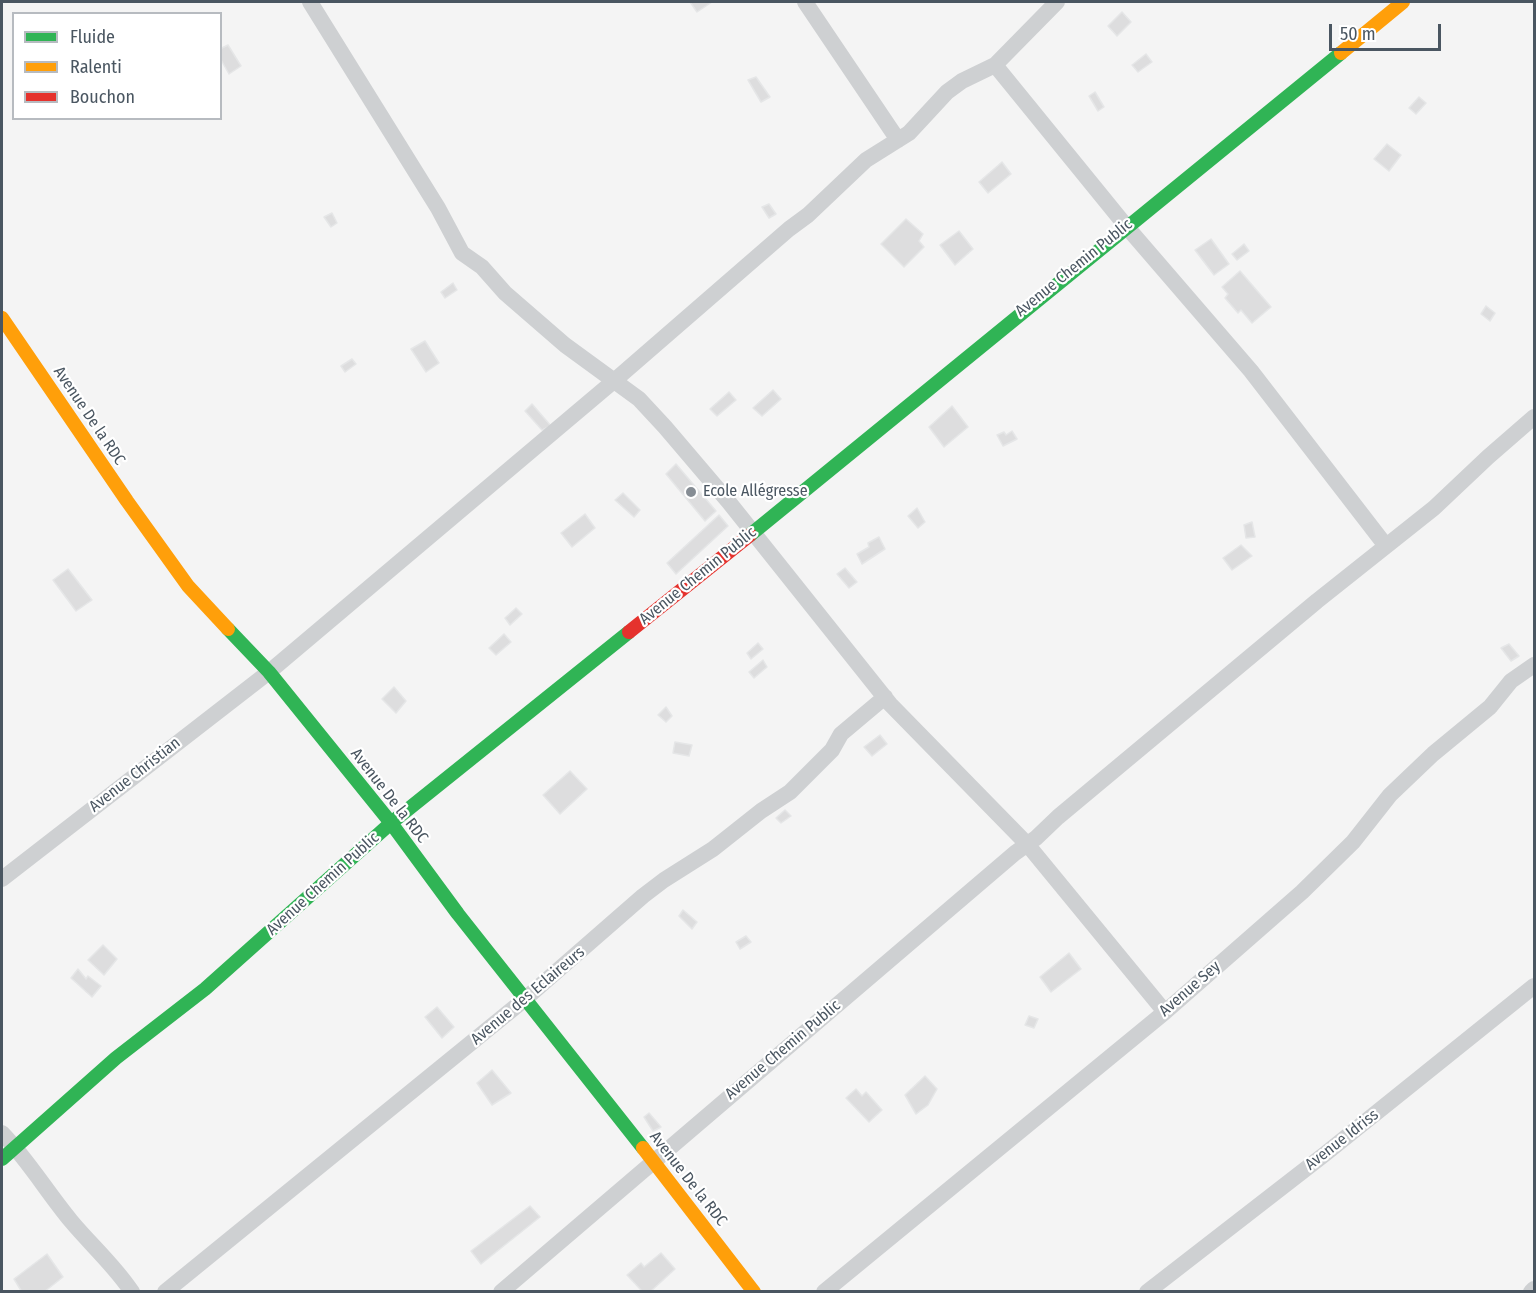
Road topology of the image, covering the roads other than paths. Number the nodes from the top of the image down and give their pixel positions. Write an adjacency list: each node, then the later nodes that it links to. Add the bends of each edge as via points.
1 (310, 2): 9 (street, via 462,253 566,345)
2 (805, 2): 6 (street)
3 (1058, 2): 5 (street, Avenue Christian)
4 (1403, 2): 7 (street, Avenue Chemin Public)
5 (995, 65): 6 (street, Avenue Christian, via 947,92 919,124); 7 (street)
6 (898, 140): 9 (street, Avenue Christian, via 866,160 808,215)
7 (1126, 226): 11 (street, Avenue Chemin Public); 12 (street, via 1251,371)
8 (2, 318): 14 (street, Avenue De la RDC, via 188,586)
9 (615, 380): 11 (street, via 665,427); 14 (street, Avenue Christian)
10 (1534, 417): 12 (street, Avenue Chemin Public)
11 (752, 532): 15 (street); 16 (street, Avenue Chemin Public)
12 (1386, 546): 17 (street, Avenue Chemin Public)
13 (1534, 665): 21 (street, Avenue Sey, via 1390,795 1353,842 1302,892)
14 (269, 672): 16 (street, Avenue De la RDC); 18 (street, Avenue Christian)
15 (885, 698): 17 (street); 20 (street, Avenue des Eclaireurs, via 841,734 832,750 790,792 643,896)
16 (391, 823): 20 (street, Avenue De la RDC); 23 (street, Avenue Chemin Public, via 205,989 116,1058)
17 (1027, 844): 21 (street); 25 (street, Avenue Chemin Public)
18 (2, 879)
19 (1534, 986): 31 (street, Avenue Idriss)
20 (525, 999): 25 (street, Avenue De la RDC); 27 (street, Avenue des Eclaireurs)
21 (1165, 1012): 30 (street, Avenue Sey)
22 (2, 1133): 23 (street)
23 (16, 1148): 24 (street, Avenue Chemin Public); 26 (street, via 51,1197)
24 (2, 1159)
25 (653, 1160): 28 (street, Avenue Chemin Public); 29 (street, Avenue De la RDC)
26 (132, 1292)
27 (165, 1292)
28 (501, 1292)
29 (754, 1292)
30 (824, 1292)
31 (1147, 1292)

